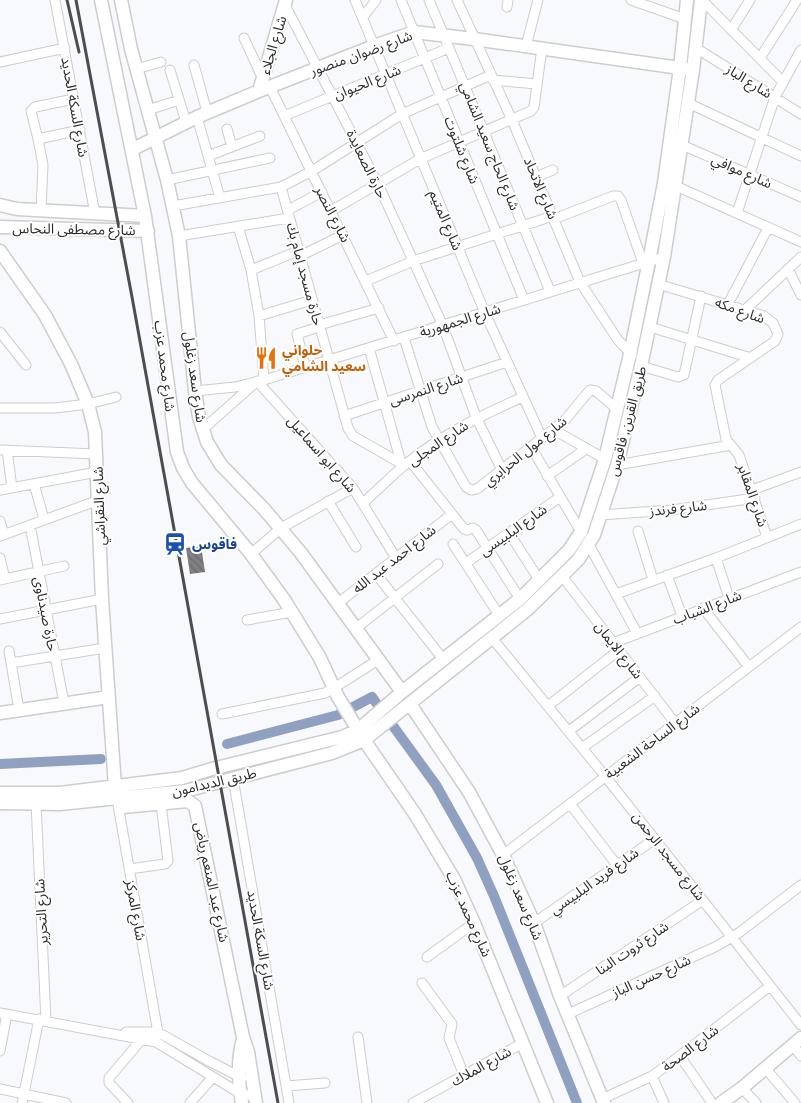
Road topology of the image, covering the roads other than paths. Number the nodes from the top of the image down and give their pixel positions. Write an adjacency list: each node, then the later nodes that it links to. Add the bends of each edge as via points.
1 (55, 0): 25 (street, شارع السكة الحديد)
2 (101, 0): 31 (main road, شارع محمد عزب)
3 (121, 0): 29 (main road, شارع سعد زغلول)
4 (355, 0): 16 (street, شارع المتيم)
5 (376, 0): 16 (street)
6 (401, 0): 19 (street, شارع شلتوت)
7 (429, 0): 20 (street, شارع الحاج سعيد الشامي)
8 (457, 0): 22 (street, شارع الاتحاد)
9 (538, 0): 24 (street)
10 (631, 0): 17 (street)
11 (687, 0): 17 (main road, طريق القرين, فاقوس)
12 (702, 0): 18 (street); 28 (main road, طريق القرين, فاقوس)
13 (750, 0): 18 (street)
14 (797, 0): 33 (street)
15 (286, 2): 37 (street, حارة الصعايدة); 45 (main road, شارع الجلاء)
16 (363, 17): 23 (street, شارع المتيم)
17 (685, 19): 39 (main road, طريق القرين, فاقوس)
18 (731, 30): 33 (street)
19 (414, 32): 20 (main road, شارع رضوان منصور); 23 (main road, شارع رضوان منصور); 32 (street, شارع شلتوت)
20 (444, 35): 22 (main road, شارع رضوان منصور); 26 (street, شارع الحاج سعيد الشامي)
21 (244, 38): 45 (street, شارع النصر)
22 (474, 39): 24 (main road, شارع رضوان منصور); 42 (street, شارع الاتحاد)
23 (374, 46): 37 (main road, شارع رضوان منصور); 41 (street, شارع المتيم)
24 (526, 46): 27 (main road, شارع رضوان منصور)
25 (65, 48): 34 (street); 50 (street, شارع السكة الحديد)
26 (449, 48): 32 (street, شارع الحيوان); 46 (street, شارع الحاج سعيد الشامي)
27 (542, 48): 39 (main road, شارع رضوان منصور); 44 (street)
28 (696, 48): 39 (main road, طريق القرين, فاقوس); 49 (street, شارع الباز)
29 (131, 49): 31 (main road); 38 (main road, شارع سعد زغلول)
30 (801, 50): 43 (street)
31 (111, 54): 70 (main road, شارع محمد عزب)
32 (425, 58): 41 (street, شارع الحيوان); 48 (street, شارع شلتوت)
33 (760, 58): 43 (street)
34 (0, 62)
35 (162, 62): 38 (street)
36 (194, 65): 57 (street)
37 (318, 68): 45 (main road, شارع رضوان منصور); 47 (street, حارة الصعايدة)
38 (136, 69): 53 (main road, شارع سعد زغلول)
39 (687, 69): 52 (main road, طريق القرين, فاقوس); 111 (main road, طريق القرين, فاقوس)
40 (170, 70): 51 (street)
41 (385, 74): 47 (street, شارع الحيوان); 54 (street, شارع المتيم)
42 (492, 78): 44 (street); 46 (street); 58 (street, شارع الاتحاد)
43 (783, 82): 49 (street)
44 (537, 84): 58 (street, via 533,110)
45 (264, 85): 56 (street, شارع النصر); 57 (main road, شارع رضوان منصور)
46 (465, 86): 48 (street); 61 (street, شارع الحاج سعيد الشامي)
47 (333, 96): 56 (street, شارع الحيوان); 66 (street, حارة الصعايدة)
48 (441, 96): 54 (street); 67 (street, شارع شلتوت)
49 (775, 97): 55 (street, شارع الباز); 65 (street)
50 (74, 99): 60 (street, شارع السكة الحديد); 64 (street, via 32,109)
51 (179, 100): 53 (street); 57 (street)
52 (688, 103): 65 (street); 68 (main road, طريق القرين, فاقوس)
53 (148, 110): 63 (main road, شارع سعد زغلول)
54 (402, 114): 66 (street); 74 (street, شارع المتيم)
55 (801, 114)
56 (284, 116): 77 (street, شارع النصر)
57 (196, 117): 63 (main road, شارع رضوان منصور); 71 (street)
58 (512, 120): 61 (street); 79 (street, شارع الاتحاد)
59 (227, 129): 69 (street)
60 (80, 130): 64 (street); 92 (street, شارع السكة الحديد)
61 (484, 132): 67 (street); 97 (street, شارع الحاج سعيد الشامي)
62 (260, 136): 69 (street)
63 (155, 138): 70 (main road, شارع رضوان منصور); 80 (main road, شارع سعد زغلول)
64 (38, 139): 89 (street, via 43,172)
65 (761, 139): 72 (street); 78 (street)
66 (357, 142): 77 (street); 81 (street, حارة الصعايدة)
67 (459, 142): 74 (street); 101 (street, شارع شلتوت)
68 (682, 145): 78 (street, شارع موافي); 82 (main road, طريق القرين, فاقوس)
69 (232, 147): 71 (street)
70 (133, 149): 94 (main road, شارع محمد عزب)
71 (208, 156): 75 (street)
72 (801, 156)
73 (270, 158): 75 (street)
74 (420, 159): 81 (street); 105 (street, شارع المتيم)
75 (212, 170): 80 (street); 86 (street)
76 (553, 170): 79 (street)
77 (312, 172): 83 (street); 84 (street, شارع النصر)
78 (750, 174): 85 (street, شارع موافي); 91 (street)
79 (536, 177): 95 (street, شارع الاتحاد)
80 (167, 180): 88 (main road, شارع سعد زغلول)
81 (378, 184): 90 (street); 110 (street, حارة الصعايدة)
82 (676, 186): 91 (street); 108 (main road, طريق القرين, فاقوس)
83 (281, 187): 86 (street); 93 (street, حارة مسجد إمام بك)
84 (322, 192): 90 (street, شارع النصر); 93 (street)
85 (801, 197)
86 (220, 198): 88 (street)
87 (0, 205): 89 (main road, شارع مصطفى النحاس)
88 (173, 206): 103 (main road, شارع سعد زغلول)
89 (40, 210): 92 (main road, شارع مصطفى النحاس)
90 (331, 212): 102 (street, شارع النصر)
91 (737, 213): 99 (street)
92 (95, 214): 94 (main road, شارع مصطفى النحاس)
93 (288, 214): 96 (street); 107 (street, حارة مسجد إمام بك)
94 (146, 216): 100 (main road, شارع محمد عزب)
95 (553, 218): 97 (street); 111 (street, via 618,196); 115 (street, شارع الاتحاد)
96 (238, 226): 103 (street); 113 (street)
97 (522, 226): 101 (street); 117 (street, شارع الحاج سعيد الشامي)
98 (0, 227): 100 (main road, شارع مصطفى النحاس)
99 (768, 228): 104 (street); 122 (street)
100 (148, 231): 194 (main road, شارع محمد عزب, via 177,452 192,483)
101 (497, 234): 105 (street); 121 (street, شارع شلتوت)
102 (343, 235): 107 (street); 114 (street, شارع النصر)
103 (178, 236): 145 (main road, شارع سعد زغلول)
104 (801, 242)
105 (457, 247): 110 (street); 125 (street, شارع المتيم)
106 (0, 251): 149 (main road, شارع النقراشي, via 45,314)
107 (299, 254): 113 (street); 120 (street, حارة مسجد إمام بك)
108 (664, 257): 111 (street, شارع الجمهورية); 116 (main road, طريق القرين, فاقوس)
109 (801, 257): 112 (street)
110 (413, 261): 114 (street); 128 (street, حارة الصعايدة)
111 (646, 262): 115 (street, شارع الجمهورية); 135 (main road, طريق القرين, فاقوس)
112 (788, 269): 118 (street); 124 (street)
113 (251, 270): 126 (street)
114 (366, 281): 123 (street, شارع النصر)
115 (580, 282): 117 (street, شارع الجمهورية); 135 (street, شارع الاتحاد)
116 (658, 284): 119 (street, شارع مكه); 129 (main road, طريق القرين, فاقوس)
117 (550, 291): 121 (street, شارع الجمهورية)
118 (801, 295)
119 (701, 296): 122 (street, شارع مكه); 132 (street)
120 (312, 300): 126 (street); 127 (street, حارة مسجد إمام بك)
121 (524, 300): 125 (street, شارع الجمهورية)
122 (728, 304): 124 (street, شارع مكه)
123 (379, 308): 127 (street); 133 (street, شارع النصر)
124 (745, 310): 136 (street, شارع مكه, via 768,318 778,334 776,341)
125 (485, 313): 128 (street, شارع الجمهورية); 138 (street, شارع المتيم)
126 (259, 316): 143 (street)
127 (319, 326): 137 (street, حارة مسجد إمام بك); 141 (street, via 297,334)
128 (443, 326): 131 (street, شارع الجمهورية); 142 (street, حارة الصعايدة)
129 (650, 327): 132 (street); 140 (main road, طريق القرين, فاقوس)
130 (0, 332): 139 (street)
131 (404, 338): 133 (street, شارع الجمهورية); 144 (street)
132 (691, 340): 136 (street); 140 (street, via 682,376)
133 (394, 341): 134 (street, شارع الجمهورية)
134 (369, 348): 137 (street, شارع الجمهورية); 148 (street)
135 (630, 354): 140 (street, شارع الاتحاد); 151 (main road, طريق القرين, فاقوس)
136 (751, 358): 158 (street, شارع المقابر, via 715,385 725,436)
137 (328, 361): 141 (street, شارع الجمهورية); 152 (street, حارة مسجد إمام بك)
138 (507, 362): 142 (street, شارع النمرسى); 147 (street, شارع المتيم)
139 (26, 365)
140 (642, 365): 163 (main road, طريق القرين, فاقوس)
141 (304, 367): 143 (street, شارع الجمهورية)
142 (462, 377): 144 (street, شارع النمرسى); 153 (street, حارة الصعايدة)
143 (260, 380): 145 (street, شارع الجمهورية); 154 (street, شارع الجمهورية); 171 (street, شارع ابو اسماعيل)
144 (421, 391): 148 (street, شارع النمرسى); 157 (street)
145 (195, 392): 154 (main road, شارع سعد زغلول)
146 (116, 397): 149 (street)
147 (523, 397): 153 (street, شارع المجلى); 156 (street, شارع المتيم)
148 (385, 403): 152 (street, شارع النمرسى); 164 (street)
149 (88, 404): 150 (street); 162 (main road, شارع النقراشي, via 96,432)
150 (0, 408)
151 (616, 408): 155 (street, شارع مول الحرايري, via 596,391 590,390); 163 (main road, طريق القرين, فاقوس)
152 (344, 416): 164 (street, حارة مسجد إمام بك, via 353,436)
153 (476, 417): 157 (street, شارع المجلى); 165 (street, حارة الصعايدة)
154 (202, 430): 184 (main road, شارع سعد زغلول, via 221,465)
155 (554, 430): 156 (street, شارع مول الحرايري); 160 (street)
156 (542, 438): 159 (street, شارع مول الحرايري)
157 (439, 440): 164 (street, شارع المجلى); 165 (street, شارع مول الحرايري, via 471,490 477,490)
158 (731, 445): 163 (street); 173 (street, شارع المقابر, via 739,455)
159 (530, 447): 165 (street, شارع مول الحرايري); 168 (street)
160 (586, 449): 163 (street); 168 (street)
161 (4, 450): 162 (street); 170 (street)
162 (97, 454): 166 (main road, شارع النقراشي)
163 (611, 462): 179 (main road, طريق القرين, فاقوس); 186 (main road, طريق القرين, فاقوس)
164 (404, 464): 177 (street, شارع المجلى); 178 (street)
165 (502, 470)
166 (97, 472): 169 (street); 175 (main road, شارع النقراشي)
167 (801, 472): 173 (street, شارع فرندز)
168 (548, 476): 174 (street)
169 (34, 484): 170 (street); 180 (street)
170 (12, 488): 172 (street)
171 (353, 488): 176 (street); 177 (street, شارع ابو اسماعيل)
172 (0, 490)
173 (753, 494): 179 (street, شارع فرندز, via 672,510); 189 (street, شارع المقابر)
174 (560, 497): 186 (street); 187 (street, شارع البلبيسى)
175 (99, 500): 180 (street); 212 (main road, شارع النقراشي)
176 (328, 501): 184 (street); 192 (street)
177 (363, 503): 196 (street, شارع ابو اسماعيل)
178 (452, 514): 193 (street, via 465,529 475,529); 196 (street, شارع احمد عبد الله)
179 (600, 515): 191 (main road, طريق القرين, فاقوس)
180 (44, 520): 183 (street)
181 (0, 522): 188 (street)
182 (801, 524): 189 (street)
183 (30, 525): 188 (street); 201 (street, حارة صيدناوى)
184 (281, 528): 194 (street); 214 (main road, شارع سعد زغلول)
185 (638, 531): 208 (street)
186 (581, 532): 207 (main road, طريق القرين, فاقوس, via 574,545)
187 (509, 533): 193 (street, شارع البلبيسى); 207 (street)
188 (2, 535)
189 (766, 537): 197 (street)
190 (453, 544): 199 (street)
191 (589, 545): 205 (main road, طريق القرين, فاقوس); 209 (street)
192 (356, 547)
193 (488, 548): 199 (street, شارع البلبيسى); 213 (street)
194 (251, 554): 217 (main road, شارع محمد عزب)
195 (0, 558): 206 (street)
196 (396, 558): 202 (street, شارع احمد عبد الله)
197 (716, 558): 204 (street); 211 (street)
198 (438, 564): 210 (street)
199 (466, 564): 218 (street)
200 (64, 566): 201 (street)
201 (38, 572): 206 (street); 216 (street, حارة صيدناوى)
202 (376, 574): 210 (street); 214 (street, شارع احمد عبد الله)
203 (800, 574): 211 (street, شارع الشباب)
204 (667, 575): 208 (street); 219 (street)
205 (562, 576): 225 (main road, طريق القرين, فاقوس); 226 (street, شارع الايمان)
206 (2, 579)
207 (540, 580): 213 (main road, طريق القرين, فاقوس)
208 (653, 580): 209 (street)
209 (616, 594): 224 (street)
210 (395, 598): 223 (street); 230 (street)
211 (729, 598): 215 (street, شارع الشباب)
212 (102, 599): 216 (street); 227 (main road, شارع النقراشي)
213 (520, 599): 218 (main road, طريق القرين, فاقوس)
214 (337, 604): 223 (main road, شارع سعد زغلول)
215 (703, 608): 219 (street, شارع الشباب); 233 (street)
216 (46, 611): 220 (street); 229 (street, حارة صيدناوى)
217 (292, 612): 221 (street); 235 (main road, شارع محمد عزب, via 320,658)
218 (499, 615): 230 (main road, طريق القرين, فاقوس)
219 (682, 616): 224 (street, شارع الشباب)
220 (0, 619)
221 (247, 620)
222 (801, 627): 233 (street, شارع الساحة الشعبية)
223 (355, 628): 231 (main road, شارع سعد زغلول)
224 (638, 633): 226 (street, شارع الشباب)
225 (492, 638): 240 (street, شارع مسجد الرحمن); 241 (main road, طريق القرين, فاقوس)
226 (616, 647): 234 (street, شارع الايمان); 240 (street, شارع الشباب)
227 (105, 648): 229 (street); 237 (main road, شارع النقراشي)
228 (9, 651): 232 (street)
229 (54, 656): 232 (street); 239 (street, حارة صيدناوى)
230 (444, 659): 238 (main road, طريق القرين, فاقوس)
231 (378, 660): 235 (street); 238 (main road, شارع سعد زغلول)
232 (11, 663): 242 (street)
233 (749, 667): 245 (street, شارع الساحة الشعبية)
234 (640, 677): 236 (street, شارع الايمان); 247 (street)
235 (336, 693): 244 (street); 246 (main road, شارع محمد عزب)
236 (655, 696): 245 (street, شارع الايمان); 248 (street)
237 (109, 697): 239 (main road); 254 (main road, شارع النقراشي)
238 (397, 697): 246 (main road, طريق القرين, فاقوس)
239 (64, 703): 242 (main road)
240 (548, 706): 247 (street, شارع مسجد الرحمن)
241 (405, 708): 246 (main road, طريق القرين, فاقوس); 260 (main road, شارع سعد زغلول, via 470,792)
242 (19, 710): 243 (main road)
243 (0, 713)
244 (222, 714)
245 (675, 723): 250 (street, شارع الساحة الشعبية)
246 (363, 730): 249 (main road, طريق الديدامون, via 332,753); 265 (main road, شارع محمد عزب, via 434,842)
247 (569, 731): 248 (street, شارع مسجد الرحمن)
248 (582, 748): 250 (street, شارع مسجد الرحمن)
249 (289, 757): 251 (main road, طريق الديدامون); 254 (main road, طريق الديدامون, via 212,769)
250 (605, 776): 258 (street, شارع الساحة الشعبية); 259 (street, شارع مسجد الرحمن)
251 (233, 778): 254 (main road, طريق الديدامون, via 192,790); 293 (street, شارع السكة الحديد)
252 (0, 793): 253 (main road, طريق الديدامون)
253 (60, 798): 254 (main road, طريق الديدامون); 256 (main road, طريق الديدامون)
254 (117, 798): 257 (main road, شارع عبد المنعم رياض); 262 (street, شارع المركز)
255 (0, 803): 256 (main road, طريق الديدامون)
256 (36, 803): 274 (street, شارع التحرير)
257 (161, 804): 262 (street, via 168,861); 278 (main road, شارع عبد المنعم رياض, via 188,801 196,809)
258 (570, 804): 260 (street, شارع الساحة الشعبية); 261 (street)
259 (655, 839): 261 (street, شارع فريد البلبيسي); 264 (street, شارع مسجد الرحمن)
260 (503, 855): 266 (main road, شارع سعد زغلول)
261 (617, 865): 266 (street, شارع فريد البلبيسي)
262 (129, 869): 277 (street, شارع المركز)
263 (801, 885): 267 (street, شارع حسن الباز)
264 (703, 900): 267 (street, شارع مسجد الرحمن); 271 (street, شارع ثروت البنا)
265 (474, 923): 268 (street); 282 (main road, شارع محمد عزب)
266 (534, 923): 271 (main road, شارع سعد زغلول)
267 (733, 937): 270 (street, شارع مسجد الرحمن); 273 (street, شارع حسن الباز)
268 (427, 957)
269 (422, 982): 287 (street, via 452,1024 449,1038)
270 (770, 986): 275 (street, شارع مسجد الرحمن); 284 (street, شارع الصحة)
271 (560, 996): 273 (main road, شارع سعد زغلول)
272 (4, 1013): 274 (street); 283 (street)
273 (568, 1014): 299 (main road, شارع سعد زغلول)
274 (43, 1020): 276 (street); 296 (street, شارع التحرير)
275 (801, 1025)
276 (106, 1032): 277 (street); 279 (street)
277 (158, 1033): 290 (street)
278 (243, 1037): 290 (main road, شارع عبد المنعم رياض); 291 (main road, شارع عبد المنعم رياض)
279 (142, 1038): 289 (street, via 162,1045); 302 (street, via 109,1078 109,1083)
280 (358, 1038): 305 (street)
281 (797, 1042): 285 (street); 286 (main road)
282 (523, 1043): 287 (street, شارع الملاك); 300 (main road, شارع محمد عزب)
283 (0, 1051)
284 (680, 1056): 288 (street, شارع الصحة); 308 (street)
285 (801, 1056)
286 (766, 1069): 294 (main road); 311 (street)
287 (464, 1075): 306 (street, شارع الملاك)
288 (652, 1076): 299 (street, شارع الصحة); 307 (street)
289 (213, 1077): 297 (street); 303 (street)
290 (239, 1077): 291 (street); 297 (main road, شارع عبد المنعم رياض)
291 (252, 1079): 298 (main road, شارع عبد المنعم رياض)
292 (325, 1083): 293 (street)
293 (286, 1086): 304 (street, شارع السكة الحديد)
294 (742, 1088): 309 (main road); 310 (street)
295 (0, 1089): 296 (street)
296 (23, 1099): 301 (street)
297 (241, 1099): 298 (street)
298 (255, 1100)
299 (603, 1101)
300 (546, 1102)
301 (66, 1103)
302 (128, 1103)
303 (190, 1103)
304 (289, 1103)
305 (367, 1103)
306 (413, 1103)
307 (664, 1103)
308 (712, 1103)
309 (721, 1103)
310 (756, 1103)
311 (795, 1103)

